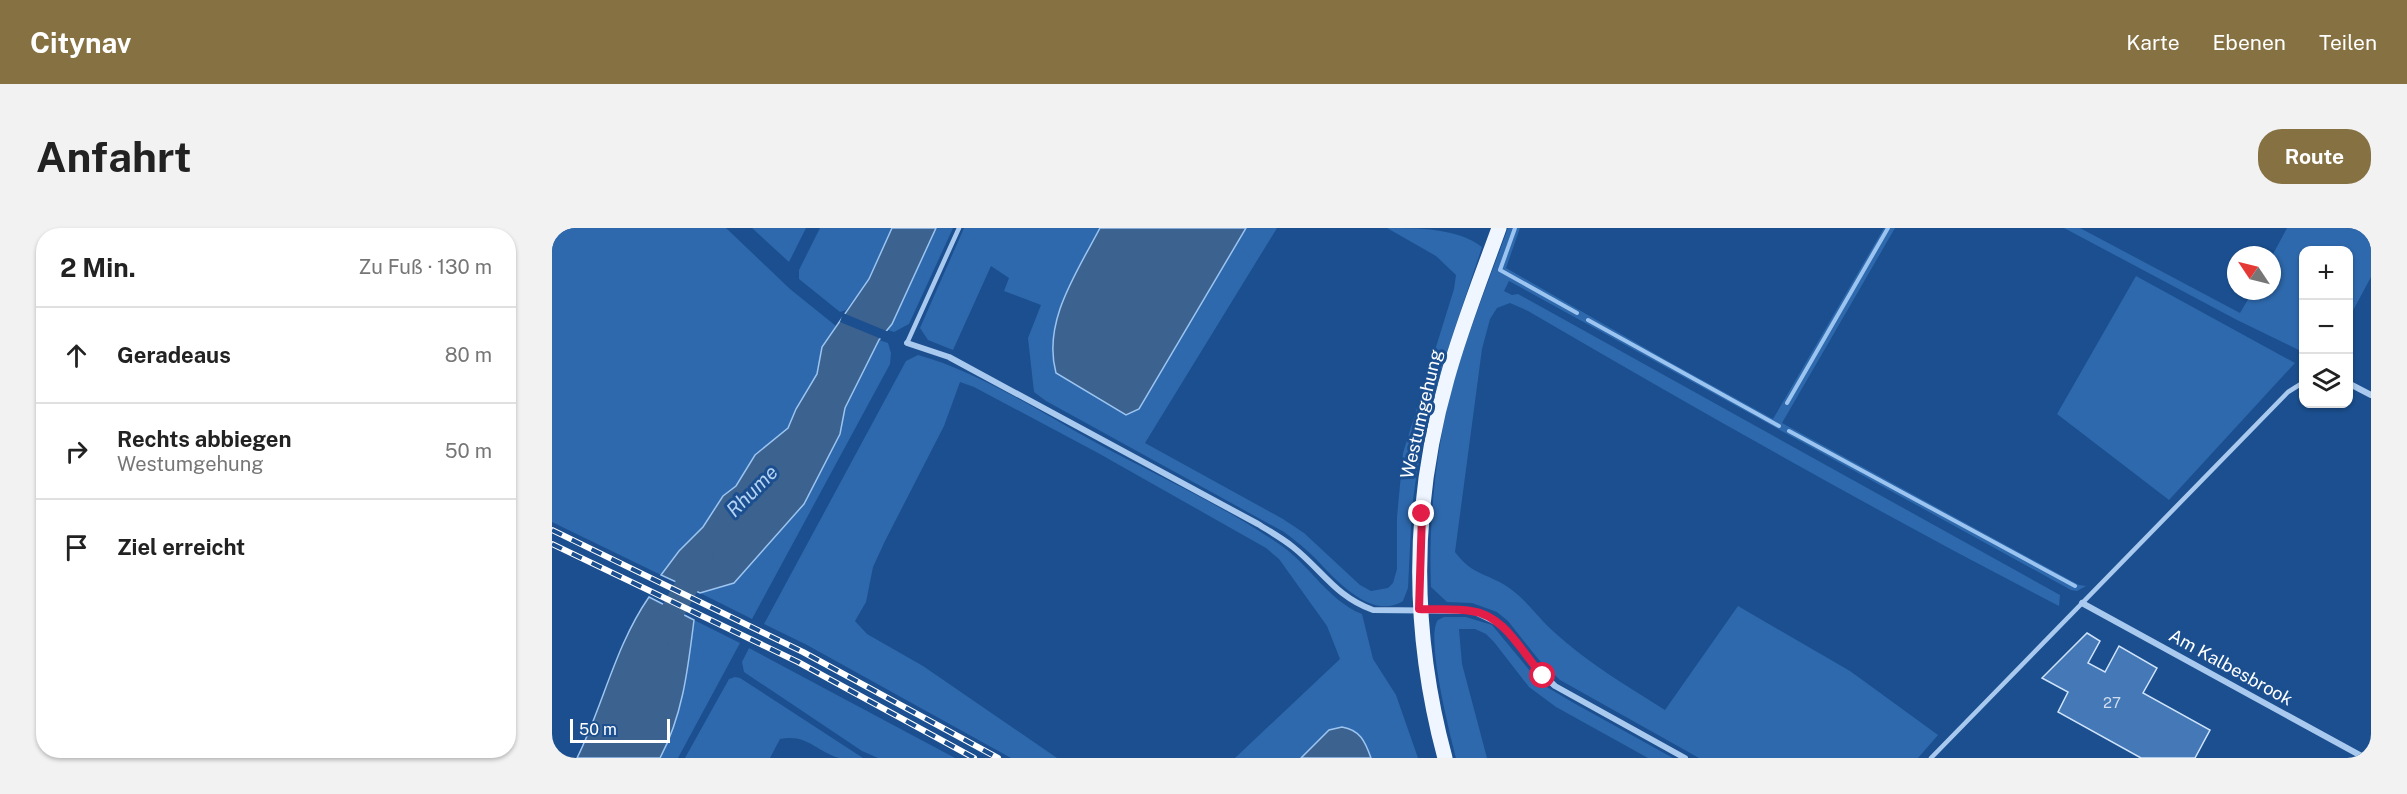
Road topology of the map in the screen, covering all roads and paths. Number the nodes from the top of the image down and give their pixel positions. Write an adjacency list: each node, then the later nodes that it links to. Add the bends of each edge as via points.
1 (959, 228): 3 (lane)
2 (1499, 228): 8 (main road, Westumgehung, via 1458,343 1432,441 1422,514)
3 (907, 343): 8 (street, via 949,357 1258,524 1292,546 1345,597 1359,605 1373,610)
4 (2299, 385): 7 (lane)
5 (2353, 385): 6 (street)
6 (2371, 395)
7 (2082, 603): 11 (lane); 12 (street, Am Kalbesbrook)
8 (1419, 609): 9 (main road, Westumgehung, via 1428,682); 10 (street, via 1473,611 1486,616 1513,638 1556,686)
9 (1445, 758)
10 (1685, 758)
11 (1931, 758)
12 (2365, 758)

